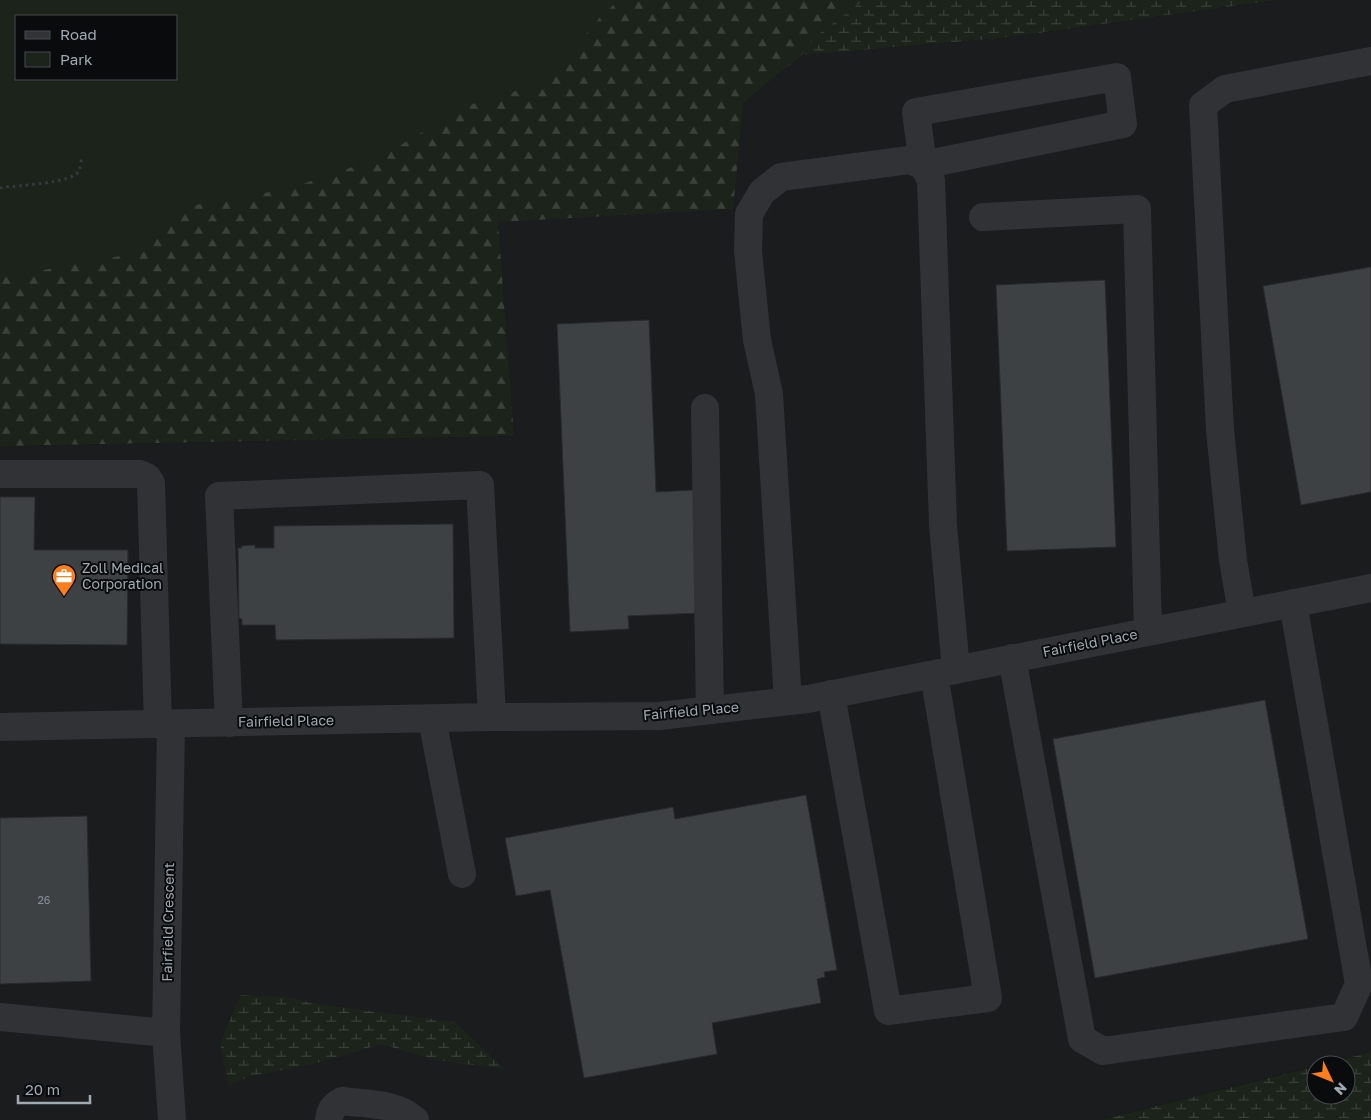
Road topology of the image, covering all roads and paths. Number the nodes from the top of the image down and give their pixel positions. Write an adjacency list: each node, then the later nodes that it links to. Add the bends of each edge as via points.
1 (1371, 61): 10 (street, via 1225,89 1203,105 1220,430 1233,560)
2 (82, 156): 4 (path, via 80,170 70,178)
3 (923, 165): 3 (street, via 1122,124 1117,77 916,112); 13 (street, via 931,180); 15 (street, via 909,160 780,177 762,192 749,214 748,252 757,340 768,394)
4 (0, 188)
5 (983, 217): 11 (street, via 1137,209)
6 (705, 408): 16 (street)
7 (0, 474): 20 (street, Fairfield Crescent, via 140,474 147,477 151,484)
8 (1371, 588): 9 (street, Fairfield Place)
9 (1293, 603): 10 (street, Fairfield Place); 12 (street, via 1359,984 1344,1017 1103,1051 1082,1039)
10 (1242, 613): 11 (street, Fairfield Place)
11 (1148, 632): 12 (street, Fairfield Place)
12 (1012, 658): 13 (street, Fairfield Place)
13 (945, 672): 14 (street, Fairfield Place); 14 (street, via 988,998 888,1011)
14 (832, 694): 15 (street, Fairfield Place)
15 (788, 701): 16 (street, Fairfield Place)
16 (710, 710): 17 (street, Fairfield Place, via 659,716)
17 (492, 717): 18 (street, Fairfield Place); 19 (street, via 480,486 220,496)
18 (432, 719): 19 (street, Fairfield Place); 22 (street)
19 (229, 723): 20 (street, Fairfield Place)
20 (165, 724): 21 (street, Fairfield Place); 24 (street, Fairfield Crescent)
21 (0, 727)
22 (462, 874)
23 (0, 1017): 24 (street)
24 (166, 1032): 25 (street, Fairfield Crescent)
25 (172, 1120)
26 (329, 1120): 27 (street, via 334,1106 342,1101 398,1109)
27 (415, 1120)

